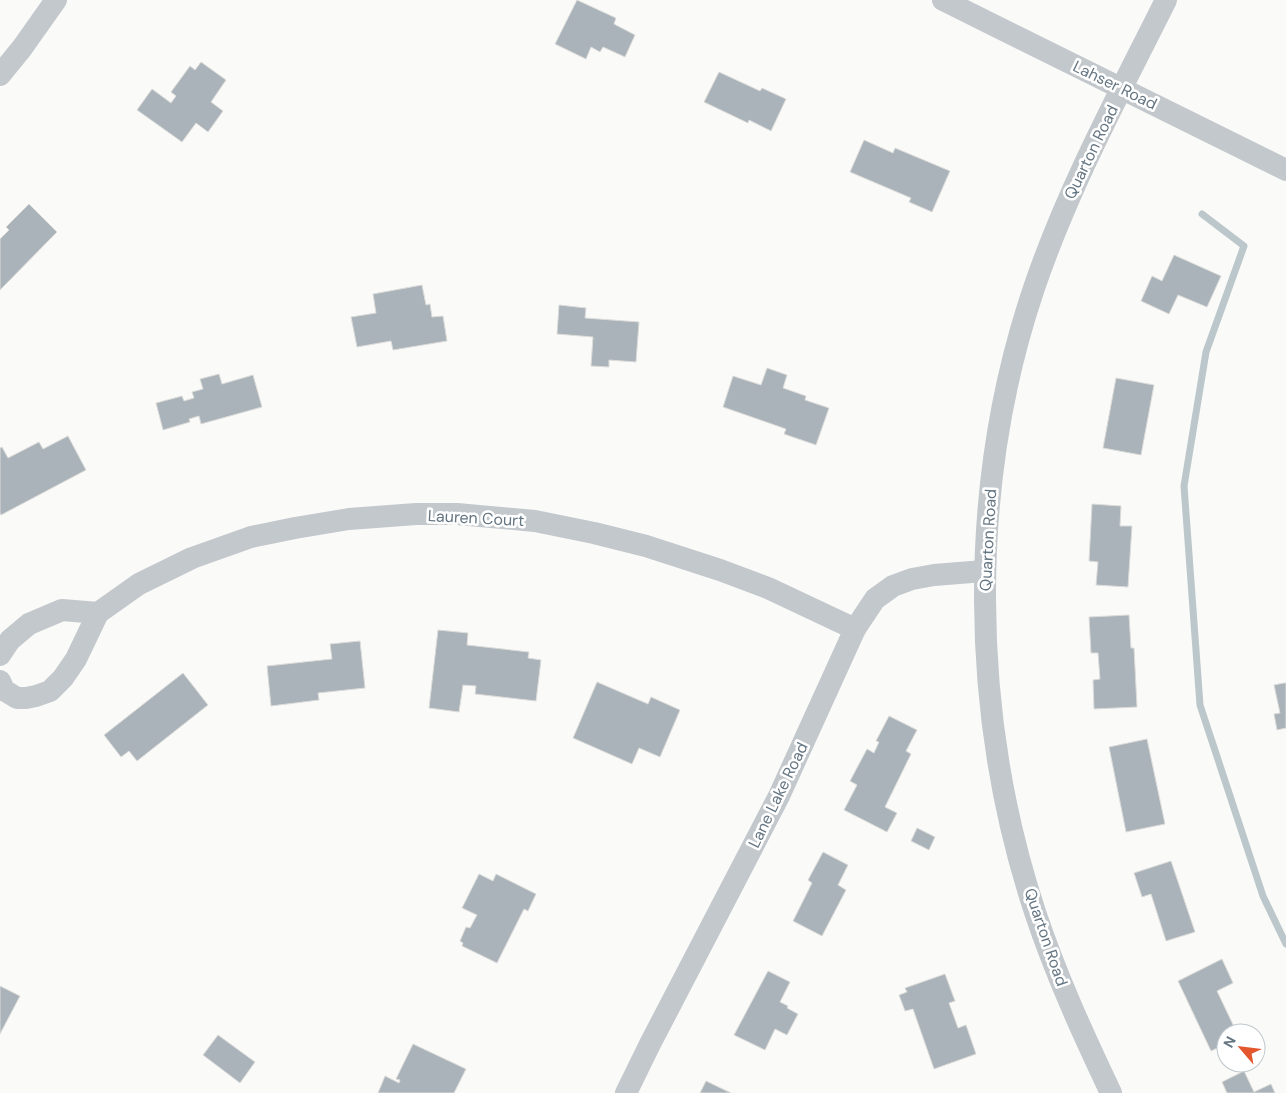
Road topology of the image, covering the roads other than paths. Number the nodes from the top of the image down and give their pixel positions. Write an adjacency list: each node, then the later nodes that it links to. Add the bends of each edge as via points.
1 (56, 0): 4 (street)
2 (943, 0): 5 (street, Lahser Road)
3 (1166, 0): 5 (street, Quarton Road)
4 (0, 75)
5 (1121, 89): 6 (street, Lahser Road); 7 (street, Quarton Road, via 1058,223 1025,315 998,433 991,477)
6 (1286, 170)
7 (984, 571): 9 (street, Lane Lake Road, via 934,575 893,586 875,599); 13 (street, Quarton Road, via 988,675 1006,802 1034,910 1072,1009)
8 (98, 613): 9 (street, Lauren Court, via 139,584 192,558 251,538 349,519 457,514 536,521 646,546 768,588); 10 (street, via 62,610 29,624 10,640); 11 (street, Lauren Court, via 76,659 50,691 17,698 4,690)
9 (855, 628): 12 (street, Lane Lake Road, via 779,796)
10 (0, 655)
11 (0, 681)
12 (626, 1093)
13 (1111, 1093)

